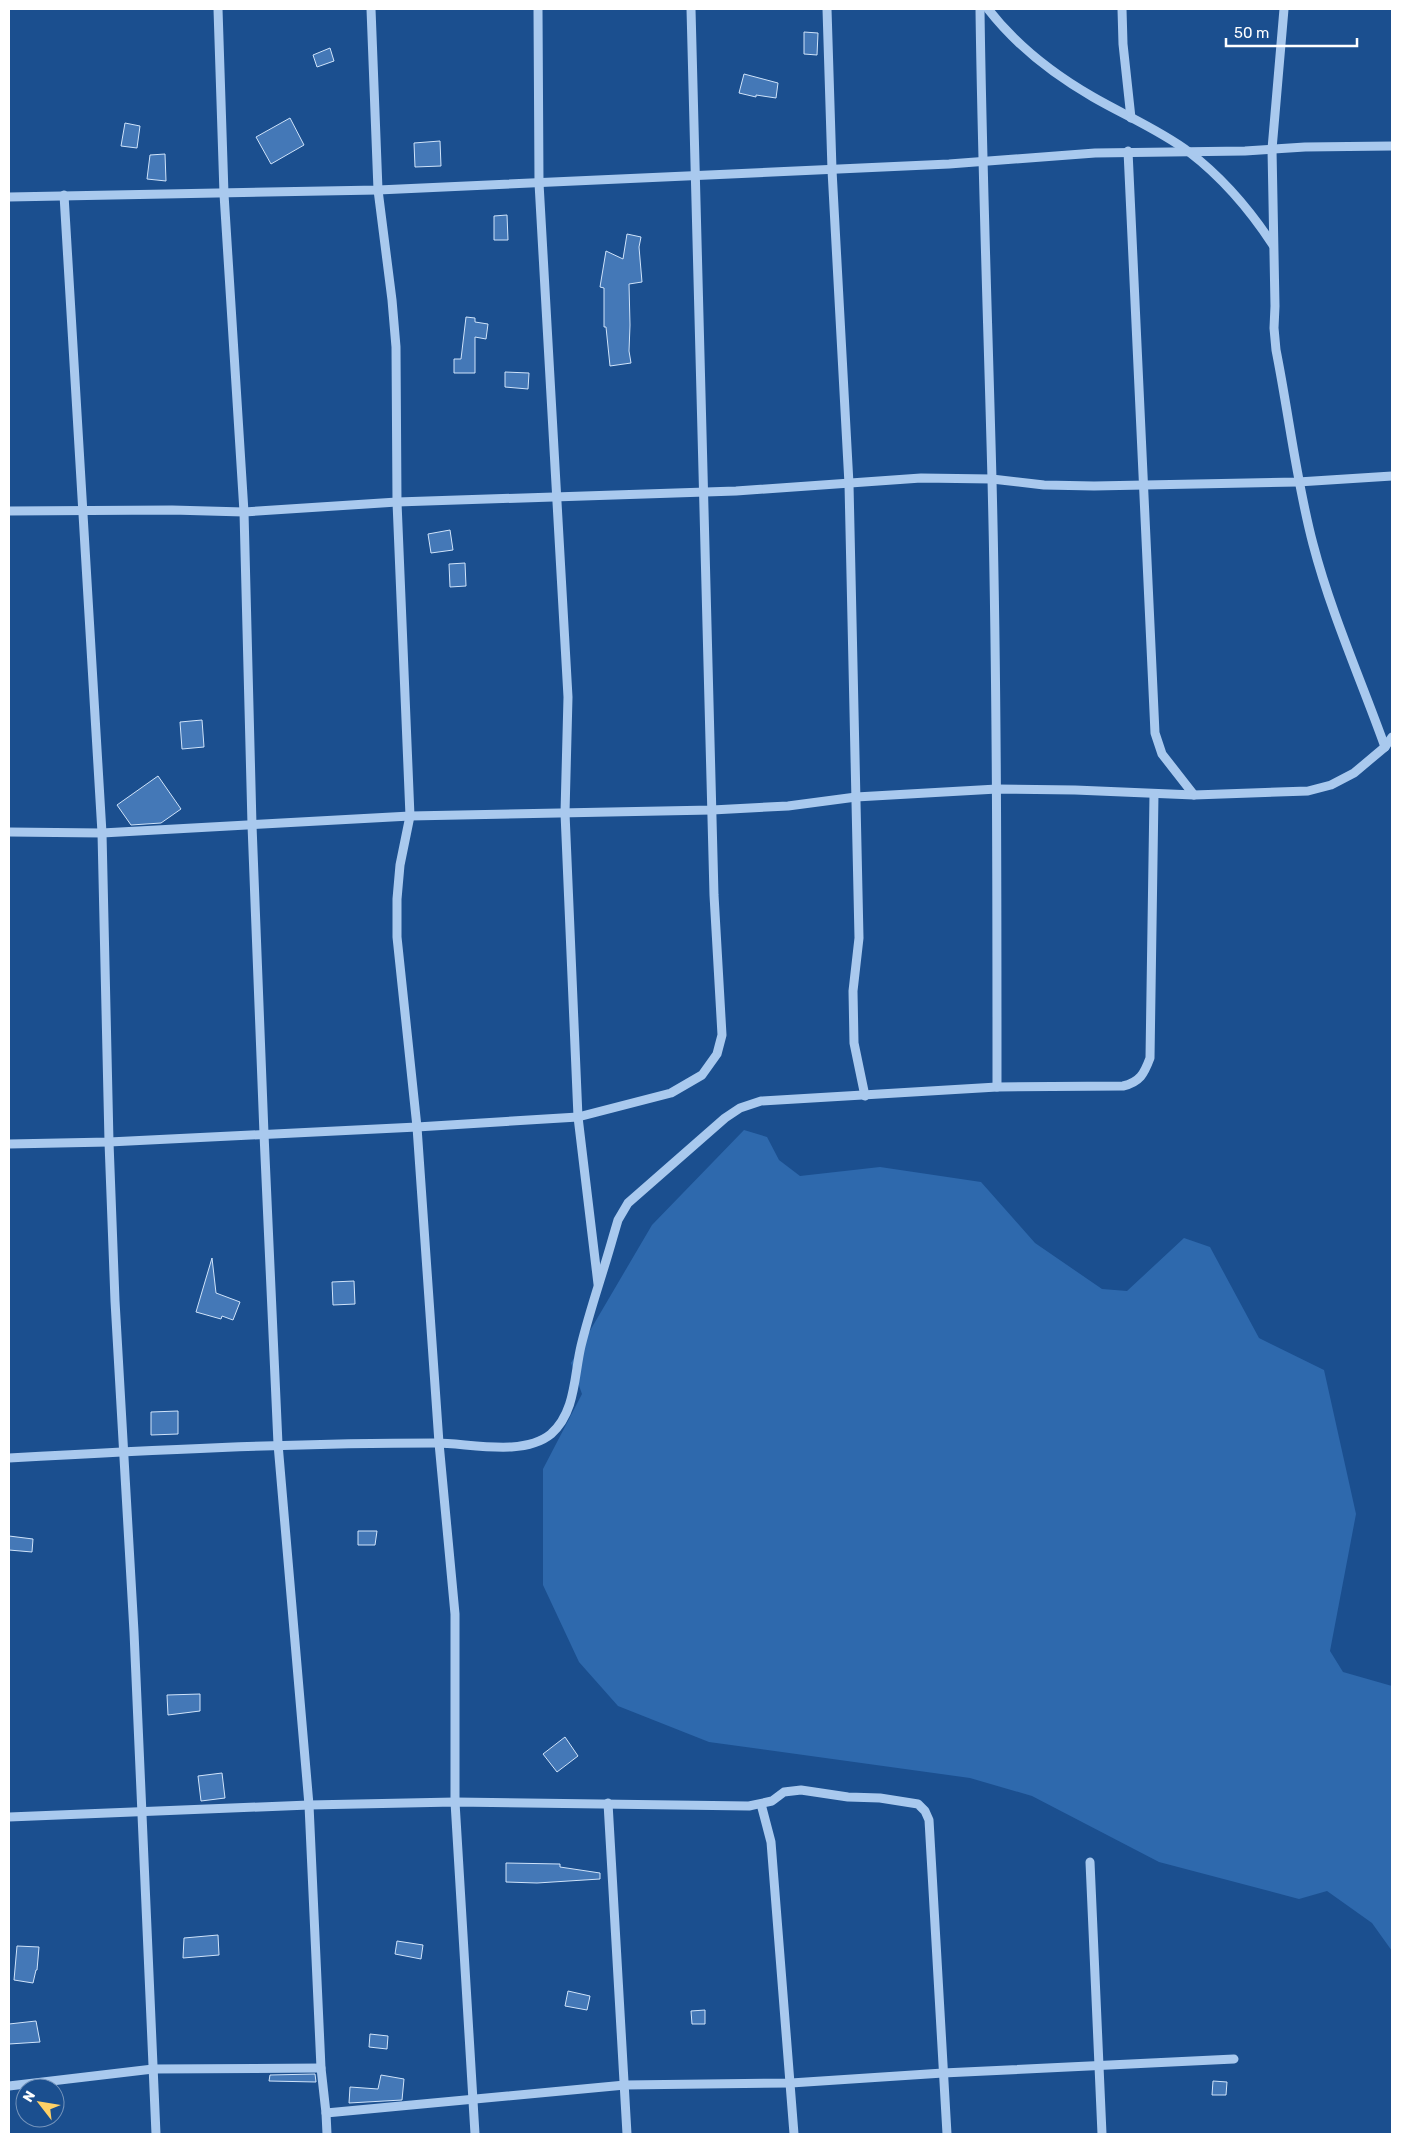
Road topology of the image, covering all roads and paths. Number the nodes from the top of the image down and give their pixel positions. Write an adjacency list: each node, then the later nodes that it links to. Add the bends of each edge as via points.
1 (218, 9): 20 (street)
2 (371, 9): 19 (street)
3 (538, 9): 18 (street)
4 (691, 9): 17 (street)
5 (827, 9): 16 (street)
6 (980, 9): 15 (street)
7 (988, 9): 10 (street, via 1043,64)
8 (1122, 9): 10 (street)
9 (1284, 9): 12 (street)
10 (1131, 118): 14 (street)
11 (1392, 146): 12 (street)
12 (1272, 149): 14 (street); 23 (street)
13 (1128, 151): 14 (street); 15 (street); 28 (street)
14 (1188, 151): 23 (street, via 1233,192)
15 (982, 162): 16 (street); 25 (street)
16 (832, 170): 17 (street); 27 (street)
17 (696, 175): 18 (street); 29 (street)
18 (540, 183): 19 (street); 30 (street)
19 (378, 190): 20 (street); 31 (street, via 396,347)
20 (224, 194): 21 (street); 34 (street)
21 (64, 195): 22 (street); 32 (street)
22 (9, 197)
23 (1273, 246): 26 (street, via 1276,350)
24 (1392, 476): 26 (street)
25 (992, 478): 27 (street, via 921,478); 28 (street, via 1044,485); 37 (street)
26 (1298, 482): 28 (street); 36 (street, via 1327,591)
27 (848, 484): 29 (street); 40 (street)
28 (1142, 484): 39 (street, via 1155,733 1162,754)
29 (703, 492): 30 (street); 41 (street)
30 (558, 496): 31 (street); 42 (street, via 568,697)
31 (397, 502): 34 (street); 43 (street)
32 (82, 510): 33 (street); 34 (street); 46 (street)
33 (9, 511)
34 (244, 512): 44 (street)
35 (1392, 737): 36 (street)
36 (1385, 747): 39 (street, via 1354,773 1308,791)
37 (997, 789): 38 (street); 40 (street); 47 (street)
38 (1154, 794): 39 (street); 47 (street, via 1150,1058 1141,1079 1123,1086)
39 (1194, 795)
40 (856, 798): 41 (street); 48 (street, via 860,938 853,991 854,1043)
41 (712, 810): 42 (street); 49 (street, via 722,1035 717,1054 702,1074 671,1093)
42 (565, 812): 43 (street); 49 (street)
43 (410, 816): 44 (street); 50 (street, via 400,865 397,937)
44 (252, 826): 46 (street); 51 (street)
45 (9, 832): 46 (street)
46 (102, 833): 52 (street)
47 (997, 1087): 48 (street)
48 (865, 1096): 54 (street, via 761,1101 740,1108 725,1118 628,1203 618,1220)
49 (578, 1117): 50 (street); 54 (street)
50 (417, 1127): 51 (street); 55 (street)
51 (264, 1134): 52 (street); 56 (street)
52 (108, 1142): 53 (street); 57 (street)
53 (9, 1144)
54 (598, 1290): 55 (street, via 582,1345 571,1402 552,1433 528,1445)
55 (439, 1443): 56 (street); 59 (street, via 455,1614)
56 (278, 1444): 57 (street); 62 (street)
57 (123, 1451): 58 (street); 63 (street)
58 (9, 1458)
59 (454, 1802): 60 (street); 62 (street); 74 (street)
60 (608, 1803): 61 (street); 72 (street)
61 (761, 1804): 70 (street, via 784,1792 801,1790 901,1801 918,1804 925,1811 929,1820); 71 (street, via 771,1842)
62 (309, 1805): 63 (street); 68 (street)
63 (142, 1813): 64 (street); 69 (street)
64 (9, 1817)
65 (1090, 1862): 67 (street)
66 (1234, 2059): 67 (street)
67 (1098, 2066): 70 (street); 82 (street)
68 (321, 2068): 69 (street); 75 (street)
69 (153, 2069): 73 (street); 76 (street)
70 (943, 2073): 71 (street); 81 (street)
71 (791, 2083): 72 (street); 80 (street)
72 (625, 2085): 74 (street); 79 (street)
73 (9, 2086)
74 (473, 2099): 75 (street); 78 (street)
75 (326, 2113): 77 (street)
76 (156, 2134)
77 (327, 2134)
78 (475, 2134)
79 (627, 2134)
80 (794, 2134)
81 (947, 2134)
82 (1102, 2134)

